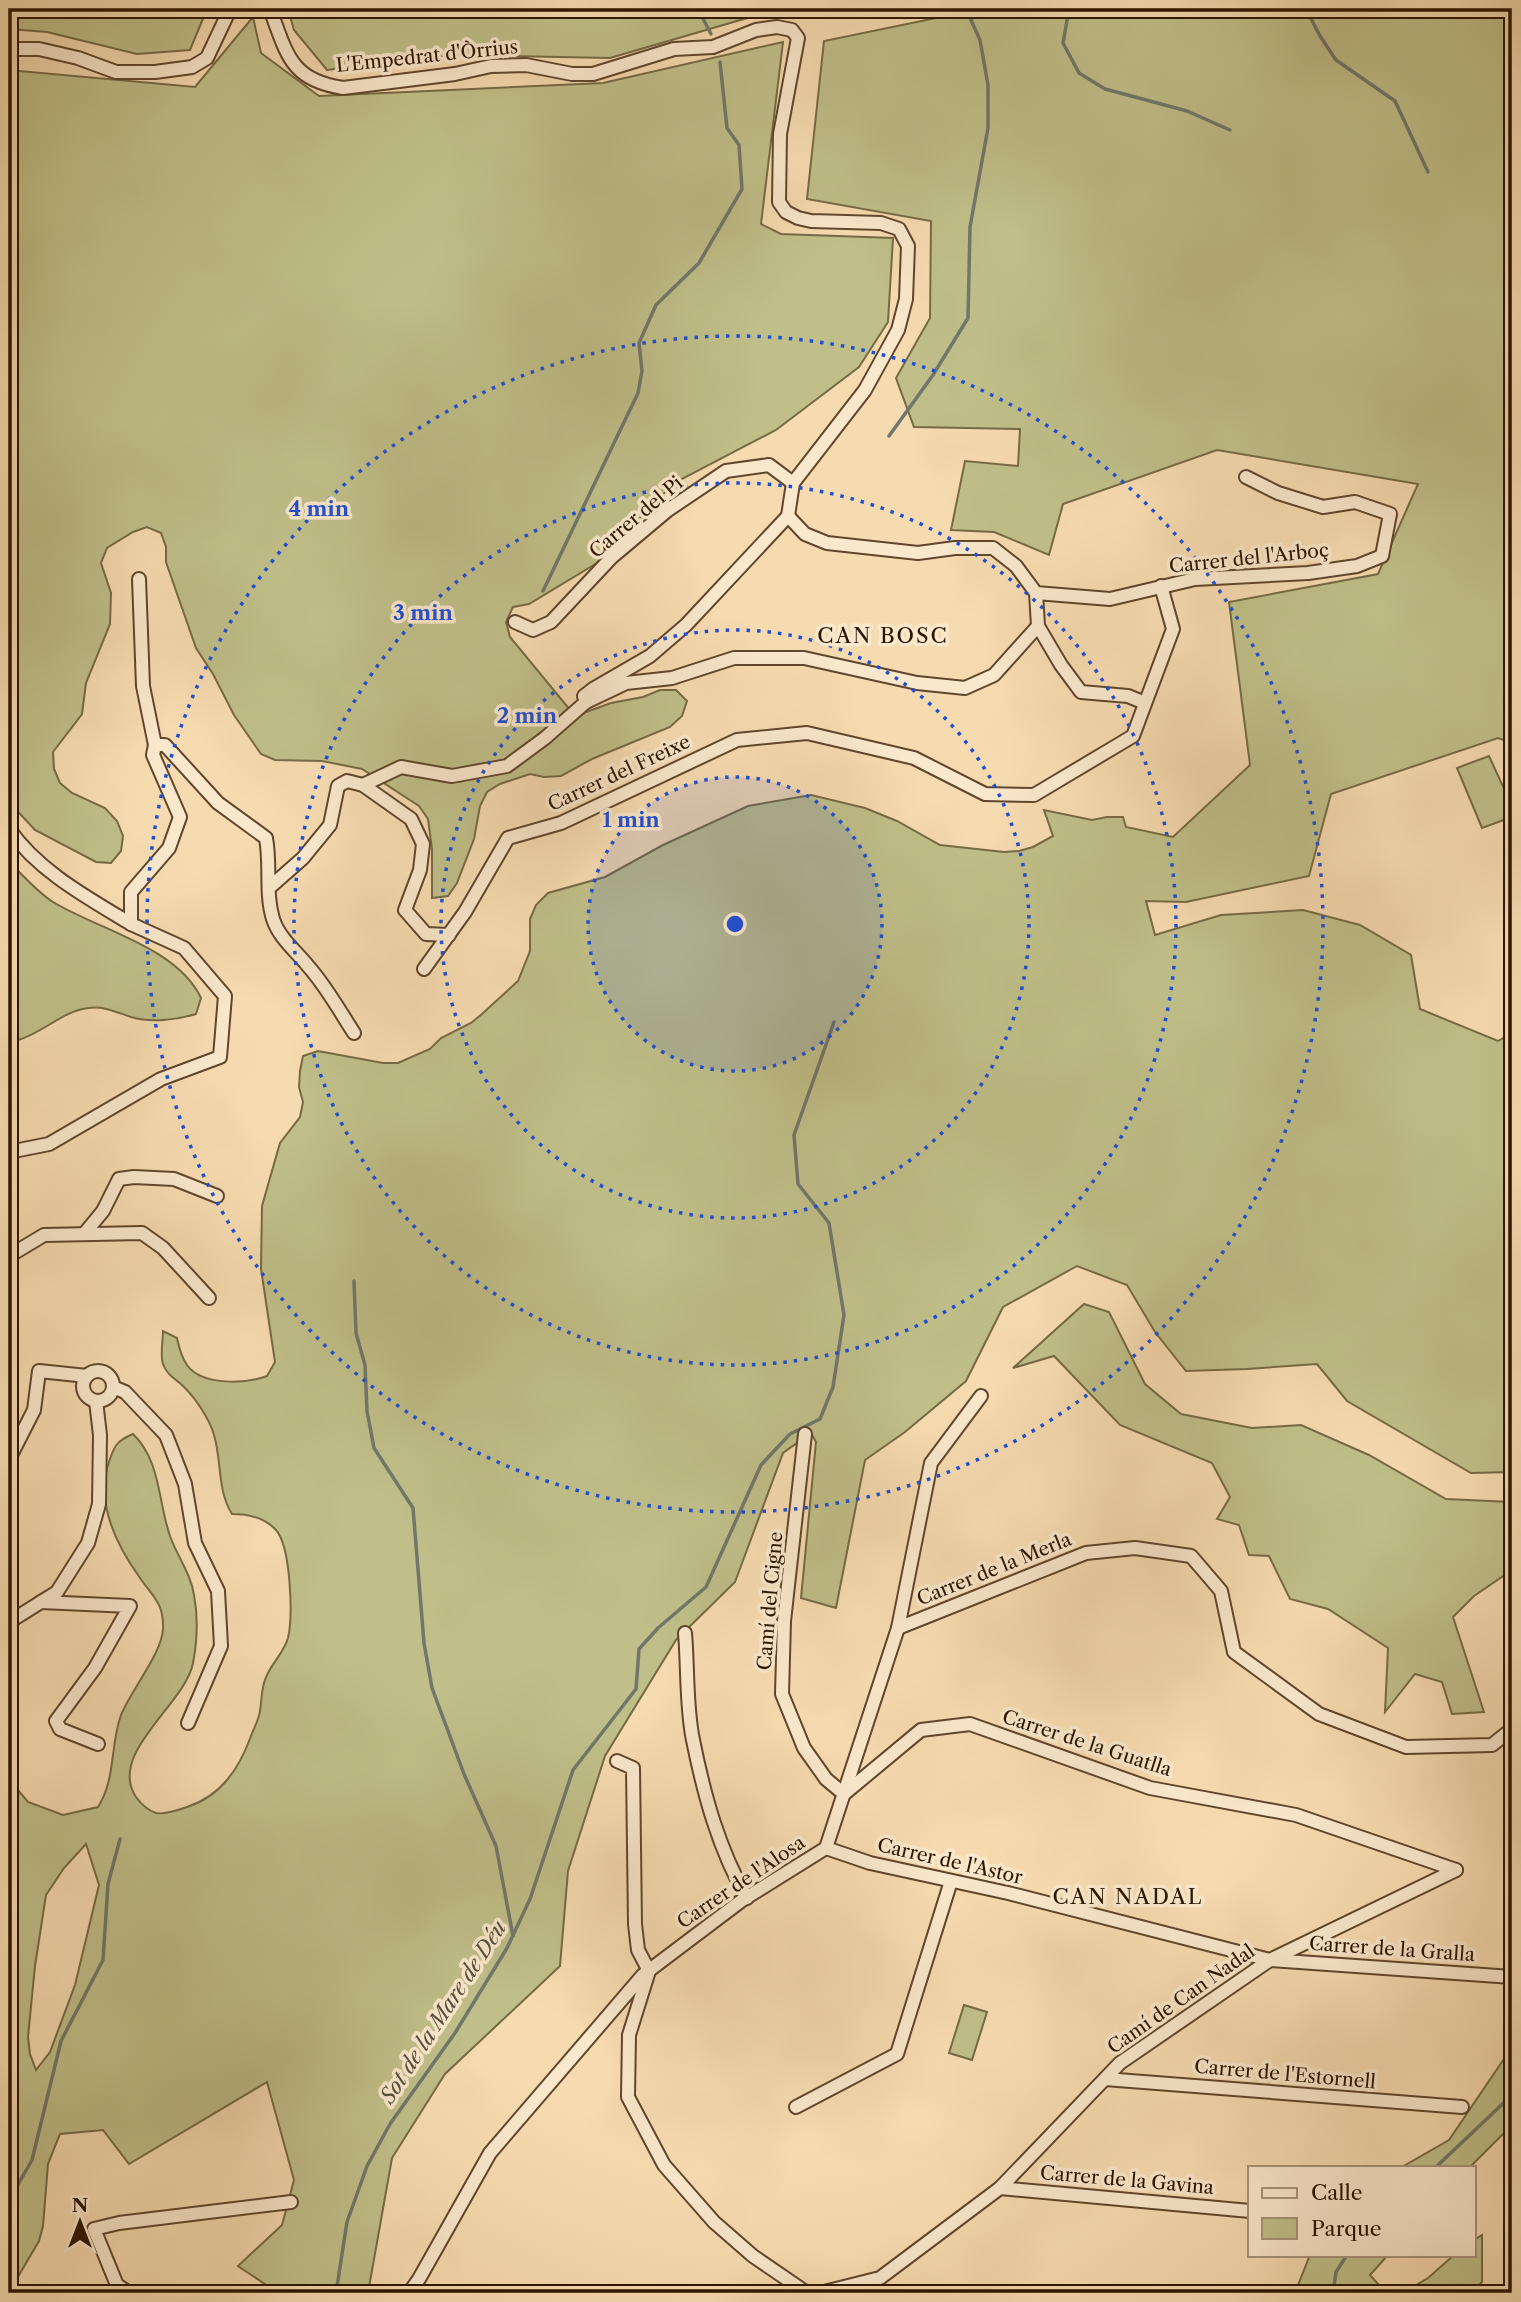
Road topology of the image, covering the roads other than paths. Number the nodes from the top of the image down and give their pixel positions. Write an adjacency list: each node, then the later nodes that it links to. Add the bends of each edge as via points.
1 (230, 9): 3 (street, via 207,58 192,67 116,72 39,49)
2 (270, 9): 5 (street, L'Empedrat d'Òrrius, via 294,67 309,79 343,88 491,66 526,65 593,74 674,49 713,47 756,30 792,30 798,38 780,134 779,202 786,212 811,221 881,223 899,229 908,246 906,299 898,330 865,390)
3 (9, 49)
4 (1246, 477): 8 (street, Carrer del l'Arboç, via 1323,507 1355,502 1390,514 1382,556 1357,566 1308,573 1195,579)
5 (793, 483): 6 (street); 10 (street, Carrer del Pi, via 769,465 726,471 668,510 612,557 551,622 533,630)
6 (788, 516): 9 (street, via 805,534 827,543 918,553 993,548 1016,566); 12 (street, via 686,625 650,656 593,689 584,696)
7 (139, 579): 14 (street, via 143,686)
8 (1161, 586): 9 (street, Carrer del l'Arboç, via 1110,599); 13 (street, Carrer del Freixe, via 1173,629)
9 (1036, 593): 11 (street)
10 (514, 622)
11 (1038, 626): 12 (street, via 994,675 965,688 917,683 804,657 734,658 672,678 626,683); 13 (street, via 1081,692 1128,696)
12 (586, 702): 15 (street, via 507,766 452,776 401,767)
13 (1145, 703): 19 (street, Carrer del Freixe, via 1133,736 1034,795 985,794 914,758 807,733 737,740 561,823 508,838)
14 (154, 750): 17 (street, via 165,745 218,803 266,838); 18 (street, via 180,817 169,848 131,892)
15 (363, 785): 17 (street, via 347,781 338,786 330,825 303,858); 19 (street, via 411,819 423,844 420,870 405,911 426,933)
16 (9, 830): 18 (street, via 21,846 83,896)
17 (269, 888): 21 (street, via 273,919 286,943 308,966)
18 (131, 924): 22 (street, via 184,948 225,996 220,1058 161,1079 49,1144)
19 (449, 934): 20 (street, Carrer del Freixe)
20 (424, 970)
21 (354, 1032)
22 (9, 1152)
23 (217, 1196): 24 (street, via 174,1179 119,1178 103,1211)
24 (84, 1234): 25 (street, via 44,1235); 26 (street, via 142,1233 163,1248)
25 (9, 1256)
26 (209, 1298)
27 (87, 1376): 28 (street, via 104,1372); 30 (street, via 83,1389); 32 (street, via 39,1371 34,1410)
28 (113, 1387): 30 (street, via 110,1396); 37 (street, via 125,1392 166,1435 185,1484 195,1543 218,1591 221,1646)
29 (981, 1396): 35 (street, Carrer de l'Alosa, via 931,1463)
30 (96, 1401): 33 (street, via 99,1504 88,1542 57,1592)
31 (805, 1434): 41 (street, Camí del Cigne, via 783,1621 782,1694 804,1748 826,1779)
32 (9, 1459)
33 (41, 1602): 34 (street); 39 (street, via 130,1606 95,1668 56,1721 60,1729)
34 (9, 1622)
35 (898, 1628): 38 (street, Carrer de la Merla, via 1086,1553 1135,1548 1191,1556 1221,1591 1234,1651 1319,1714 1406,1747 1492,1745); 41 (street, Carrer de l'Alosa)
36 (685, 1633): 45 (street, via 692,1738 729,1867)
37 (188, 1723)
38 (1512, 1729)
39 (97, 1744)
40 (617, 1761): 47 (street, via 633,1768 635,1924 638,1950)
41 (844, 1794): 42 (street, Carrer de l'Alosa); 43 (street, Carrer de la Guatlla, via 921,1730 970,1724 1150,1787 1296,1815)
42 (826, 1848): 44 (street, Carrer de l'Astor); 45 (street, Carrer de l'Alosa)
43 (1457, 1870): 46 (street, Camí de Can Nadal)
44 (951, 1881): 46 (street, Carrer de l'Astor); 50 (street, via 897,2053)
45 (747, 1898): 47 (street, Carrer de l'Alosa)
46 (1270, 1960): 48 (street, Carrer de la Gralla); 49 (street, Camí de Can Nadal, via 1120,2063)
47 (649, 1971): 57 (street, Carrer de l'Alosa, via 490,2153); 58 (street, via 629,2035 628,2097 664,2165 714,2222)
48 (1512, 1977)
49 (1105, 2079): 51 (street, Carrer de l'Estornell); 52 (street, Camí de Can Nadal)
50 (796, 2107)
51 (1462, 2107)
52 (1000, 2188): 54 (street, Carrer de la Gavina); 59 (street, Camí de Can Nadal, via 880,2278)
53 (291, 2202): 55 (street, via 119,2222 94,2229)
54 (1248, 2211)
55 (114, 2289): 56 (street)
56 (129, 2293)
57 (409, 2293)
58 (807, 2293)
59 (820, 2293)

